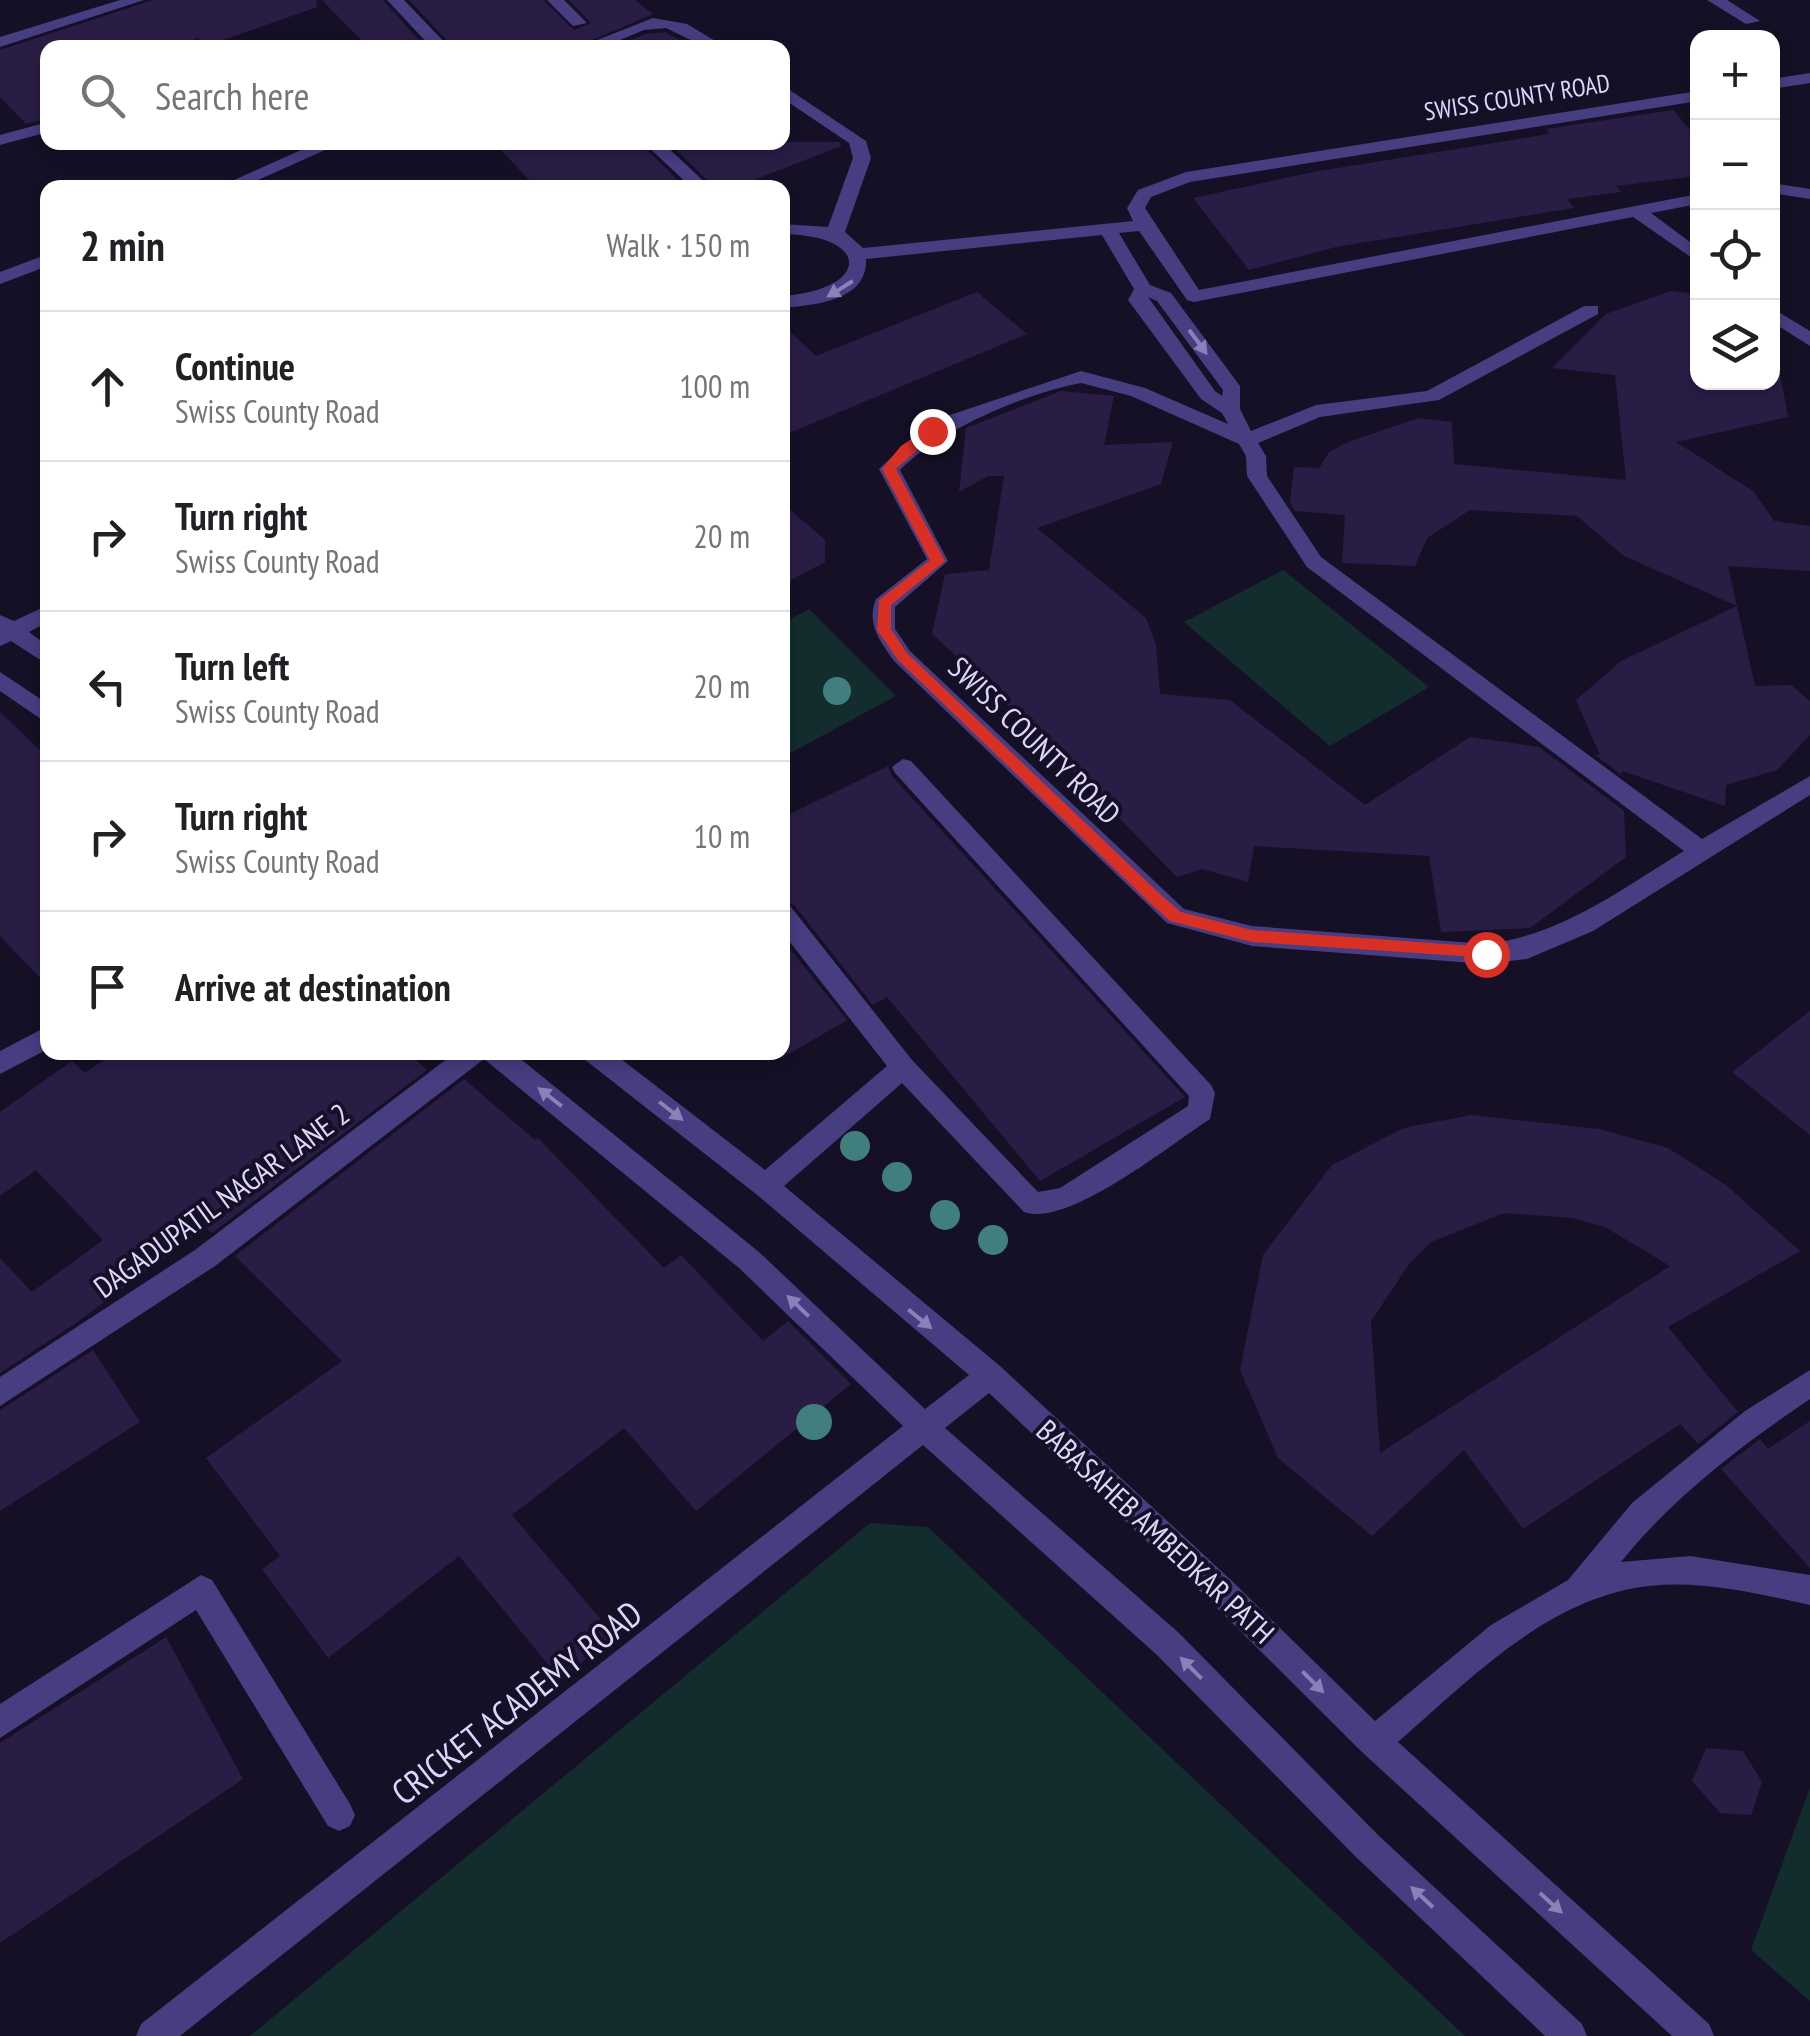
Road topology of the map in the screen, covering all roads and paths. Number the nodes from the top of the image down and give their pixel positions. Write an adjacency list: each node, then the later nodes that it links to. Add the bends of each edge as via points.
1 (136, 0): 10 (street)
2 (395, 0): 7 (street)
3 (555, 0): 6 (street)
4 (1714, 0): 5 (street)
5 (1752, 21)
6 (580, 23)
7 (434, 40)
8 (606, 40): 9 (street, via 660,20)
9 (707, 40)
10 (0, 42)
11 (1810, 78): 12 (street)
12 (1780, 83)
13 (790, 95): 28 (street, via 857,140 862,158)
14 (1690, 97): 25 (street, SWISS COUNTY ROAD, via 1186,178 1144,194 1136,208)
15 (40, 129): 16 (street)
16 (0, 140)
17 (315, 150): 19 (street)
18 (660, 150): 20 (street)
19 (243, 180)
20 (694, 180)
21 (1780, 189): 22 (street)
22 (1810, 194)
23 (1690, 201): 24 (street)
24 (1639, 213): 25 (street, via 1194,296); 29 (street)
25 (1144, 225): 27 (street)
26 (790, 229): 28 (street)
27 (1108, 230): 30 (street); 37 (street, via 1143,289 1138,300 1208,395 1230,409)
28 (836, 234): 30 (street)
29 (1690, 251)
30 (858, 254): 33 (street, one-way to 33, via 856,279 844,290)
31 (40, 263): 32 (street)
32 (0, 279)
33 (790, 301)
34 (1591, 310): 37 (street, via 1432,396 1316,412)
35 (1780, 319): 36 (street)
36 (1810, 340)
37 (1246, 440): 47 (street, via 1258,476 1314,562); 47 (street, SWISS COUNTY ROAD, via 1155,398 1083,376 932,431 889,469 938,561 884,604 884,630 902,656 1156,899 1202,926 1252,936 1486,954 1526,949 1584,924)
38 (40, 615): 39 (street)
39 (4, 630): 40 (street)
40 (40, 649)
41 (40, 653): 42 (street)
42 (0, 671)
43 (0, 680): 44 (street)
44 (40, 710)
45 (903, 767): 54 (street, via 1202,1093 1200,1111 1066,1198 1033,1204)
46 (1810, 784): 47 (street, SWISS COUNTY ROAD)
47 (1700, 850)
48 (790, 924): 54 (street)
49 (40, 1041): 53 (street)
50 (465, 1060): 58 (street, DAGADUPATIL NAGAR LANE 2, via 205,1258)
51 (503, 1060): 59 (street, one-way to 51, via 749,1260)
52 (603, 1060): 55 (street, BABASAHEB AMBEDKAR PATH, one-way to 55)
53 (0, 1064)
54 (903, 1067): 55 (street)
55 (765, 1186): 56 (street, BABASAHEB AMBEDKAR PATH, one-way to 56)
56 (990, 1376): 59 (street, CRICKET ACADEMY ROAD); 63 (street, BABASAHEB AMBEDKAR PATH, one-way to 63)
57 (1810, 1383): 60 (street, via 1642,1513)
58 (0, 1394)
59 (926, 1428): 65 (street, CRICKET ACADEMY ROAD); 66 (street, one-way to 59, via 1367,1846 1168,1644)
60 (1579, 1590): 61 (street, via 1649,1571 1735,1576); 63 (street, via 1484,1646)
61 (1810, 1590)
62 (0, 1722): 64 (street, via 201,1590)
63 (1374, 1742): 67 (street, BABASAHEB AMBEDKAR PATH, one-way to 67)
64 (339, 1815)
65 (154, 2036)
66 (1570, 2036)
67 (1697, 2036)

